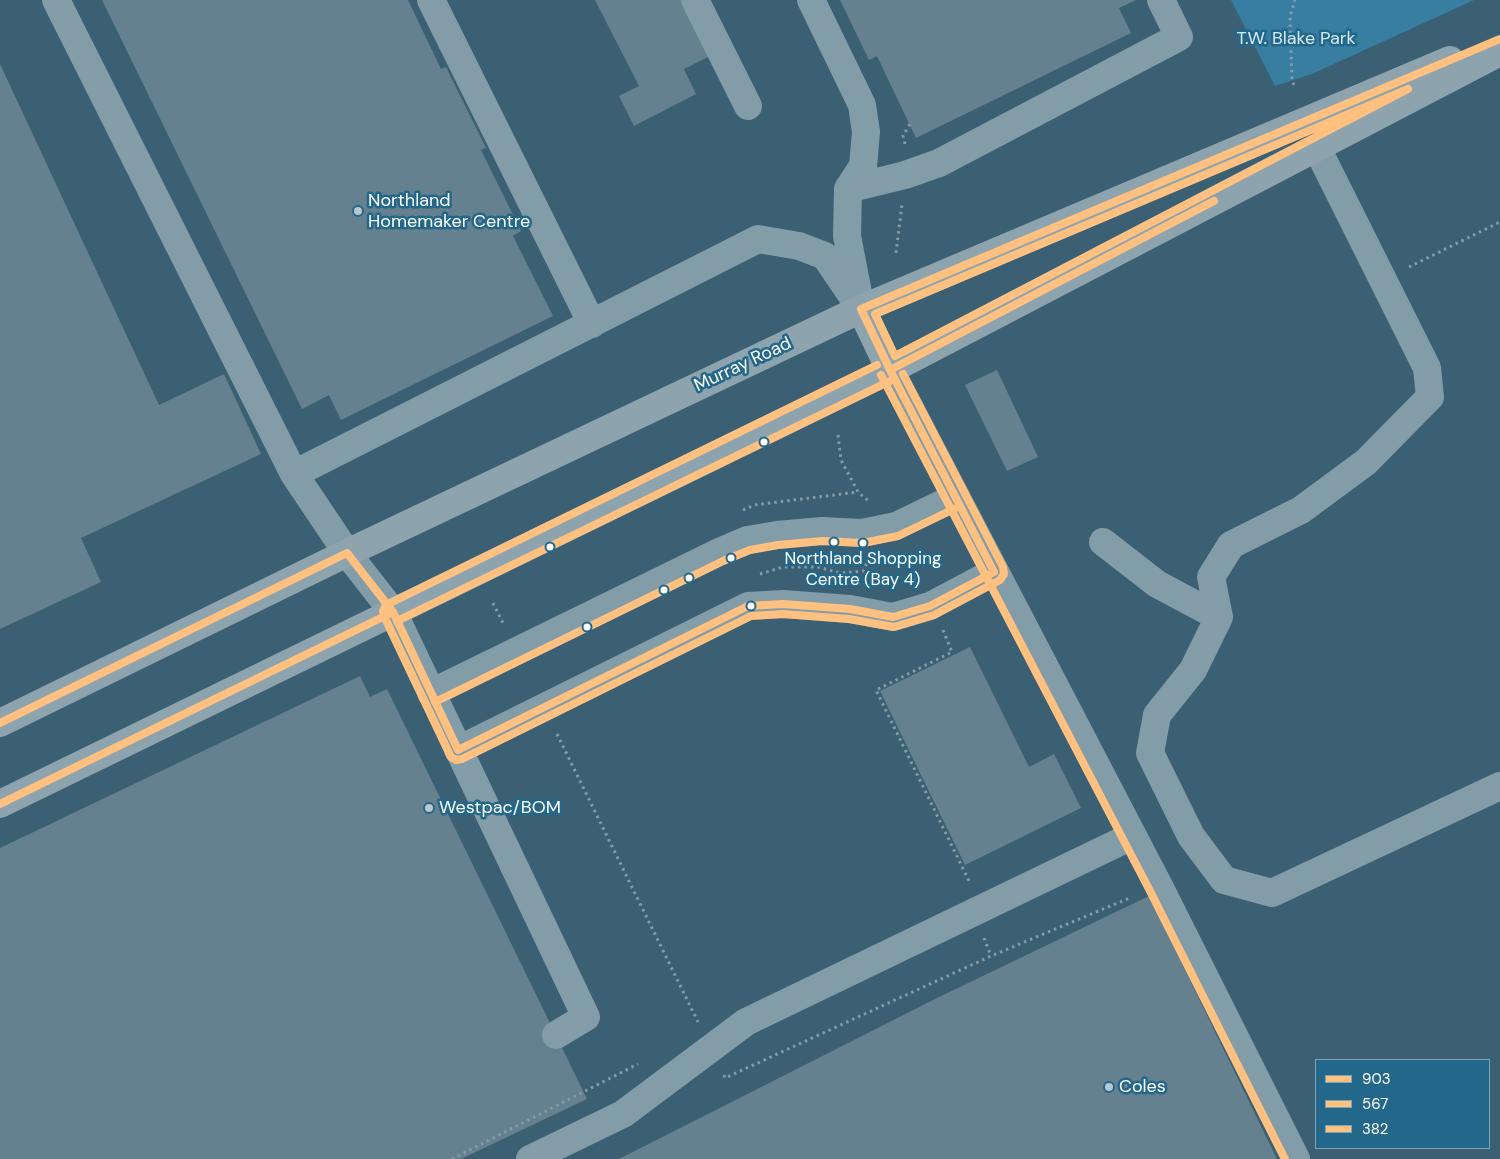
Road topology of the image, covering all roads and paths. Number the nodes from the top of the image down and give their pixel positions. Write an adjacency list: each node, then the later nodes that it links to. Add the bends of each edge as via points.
1 (56, 0): 19 (lane)
2 (431, 0): 16 (lane)
3 (696, 0): 10 (lane)
4 (811, 0): 12 (lane, via 862,105 866,132 863,166)
5 (1161, 0): 12 (lane, via 1179,38 939,163)
6 (1295, 0): 9 (path, via 1290,16)
7 (1500, 39): 15 (main road, Murray Road)
8 (1500, 52): 11 (main road)
9 (1294, 85)
10 (748, 106)
11 (1317, 148): 17 (main road); 29 (lane, via 1428,368 1430,397 1366,462 1301,510 1231,545 1211,577)
12 (848, 189): 15 (lane, via 847,236)
13 (1500, 222): 14 (path)
14 (1402, 271)
15 (861, 309): 16 (lane, via 825,256 799,246 758,239); 17 (main road); 24 (main road, Murray Road)
16 (592, 324): 19 (lane)
17 (890, 370): 20 (lane); 28 (main road)
18 (838, 435): 21 (path, via 841,460 858,492)
19 (294, 474): 24 (lane)
20 (956, 497): 25 (lane); 32 (lane, via 896,526 862,532 777,534 747,540)
21 (877, 507)
22 (1103, 542): 29 (lane, via 1158,584)
23 (903, 551): 26 (path)
24 (347, 552): 28 (lane); 33 (main road, Murray Road)
25 (994, 572): 35 (lane, via 930,606 893,617 841,608 783,604 748,606); 38 (lane)
26 (918, 581)
27 (493, 603): 30 (path)
28 (393, 612): 32 (lane); 37 (main road)
29 (1219, 617): 36 (lane, via 1193,670 1157,715 1150,752 1191,836 1224,880 1272,892)
30 (506, 628)
31 (943, 630): 39 (path, via 952,652 876,690)
32 (431, 693): 35 (lane)
33 (0, 722)
34 (557, 733): 44 (path)
35 (458, 750): 43 (lane, via 586,1017)
36 (1500, 786)
37 (0, 804)
38 (1132, 836): 44 (lane, via 746,1022); 48 (lane)
39 (972, 888)
40 (1141, 894): 42 (path)
41 (982, 935): 42 (path)
42 (991, 956): 44 (path, via 725,1078)
43 (556, 1035)
44 (710, 1047): 47 (lane, via 623,1114)
45 (643, 1061): 46 (path)
46 (452, 1159)
47 (530, 1159)
48 (1296, 1159)

